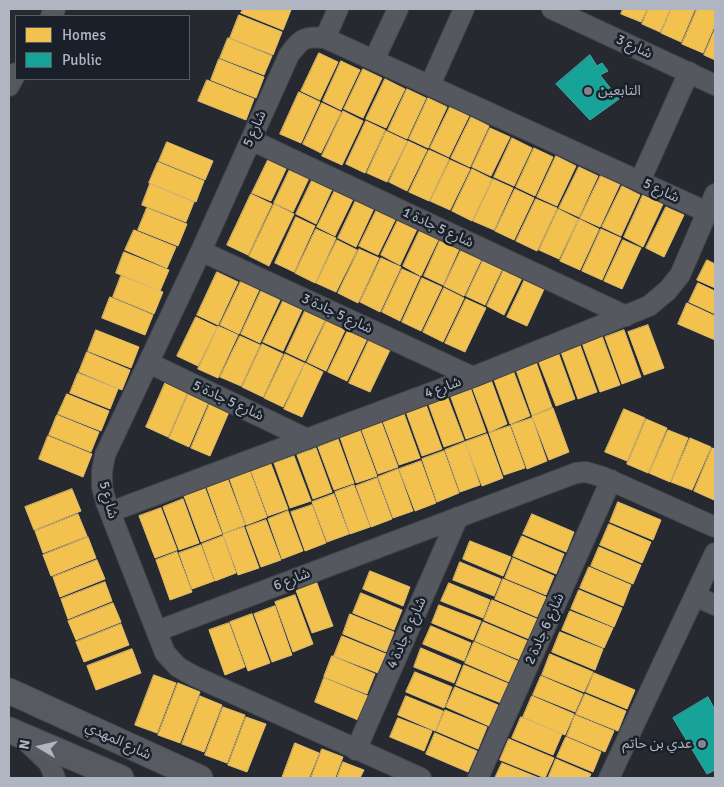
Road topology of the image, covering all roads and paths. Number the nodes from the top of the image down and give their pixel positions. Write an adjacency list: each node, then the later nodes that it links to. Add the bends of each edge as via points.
1 (338, 9): 5 (street)
2 (398, 9): 6 (street)
3 (464, 9): 9 (street)
4 (552, 9): 7 (street, شارع 3)
5 (325, 38): 6 (street, شارع 5); 12 (street, شارع 5, via 310,36 300,41 288,55)
6 (374, 60): 9 (street, شارع 5)
7 (689, 72): 10 (street, شارع 3); 13 (street)
8 (15, 75): 11 (street)
9 (430, 85): 13 (street, شارع 5)
10 (715, 85)
11 (9, 86)
12 (251, 140): 15 (street, شارع 5); 16 (street, شارع 5 جادة 1)
13 (640, 181): 14 (street, شارع 5)
14 (711, 203): 16 (street, شارع 4, via 680,275 650,306)
15 (201, 251): 17 (street, شارع 5); 18 (street, شارع 5 جادة 3)
16 (626, 316): 18 (street, شارع 4)
17 (148, 363): 19 (street, شارع 5 جادة 5); 21 (street, شارع 5, via 105,455 102,487)
18 (472, 377): 19 (street, شارع 4)
19 (308, 439): 21 (street, شارع 4)
20 (611, 480): 22 (street, شارع 6, via 576,472); 23 (street, شارع 6); 35 (street, شارع 6 جادة 2)
21 (110, 512): 27 (street, شارع 5)
22 (458, 517): 27 (street, شارع 6); 30 (street, شارع 6 جادة 4)
23 (715, 526)
24 (715, 552): 25 (street)
25 (695, 596): 26 (street); 36 (street)
26 (715, 605)
27 (157, 631): 30 (street, via 165,653 178,667)
28 (9, 691): 33 (main road, شارع المهدي)
29 (13, 731): 31 (main road); 32 (street, via 49,763)
30 (356, 750): 34 (street)
31 (113, 777)
32 (55, 778)
33 (200, 778)
34 (421, 778)
35 (478, 778)
36 (609, 778)

